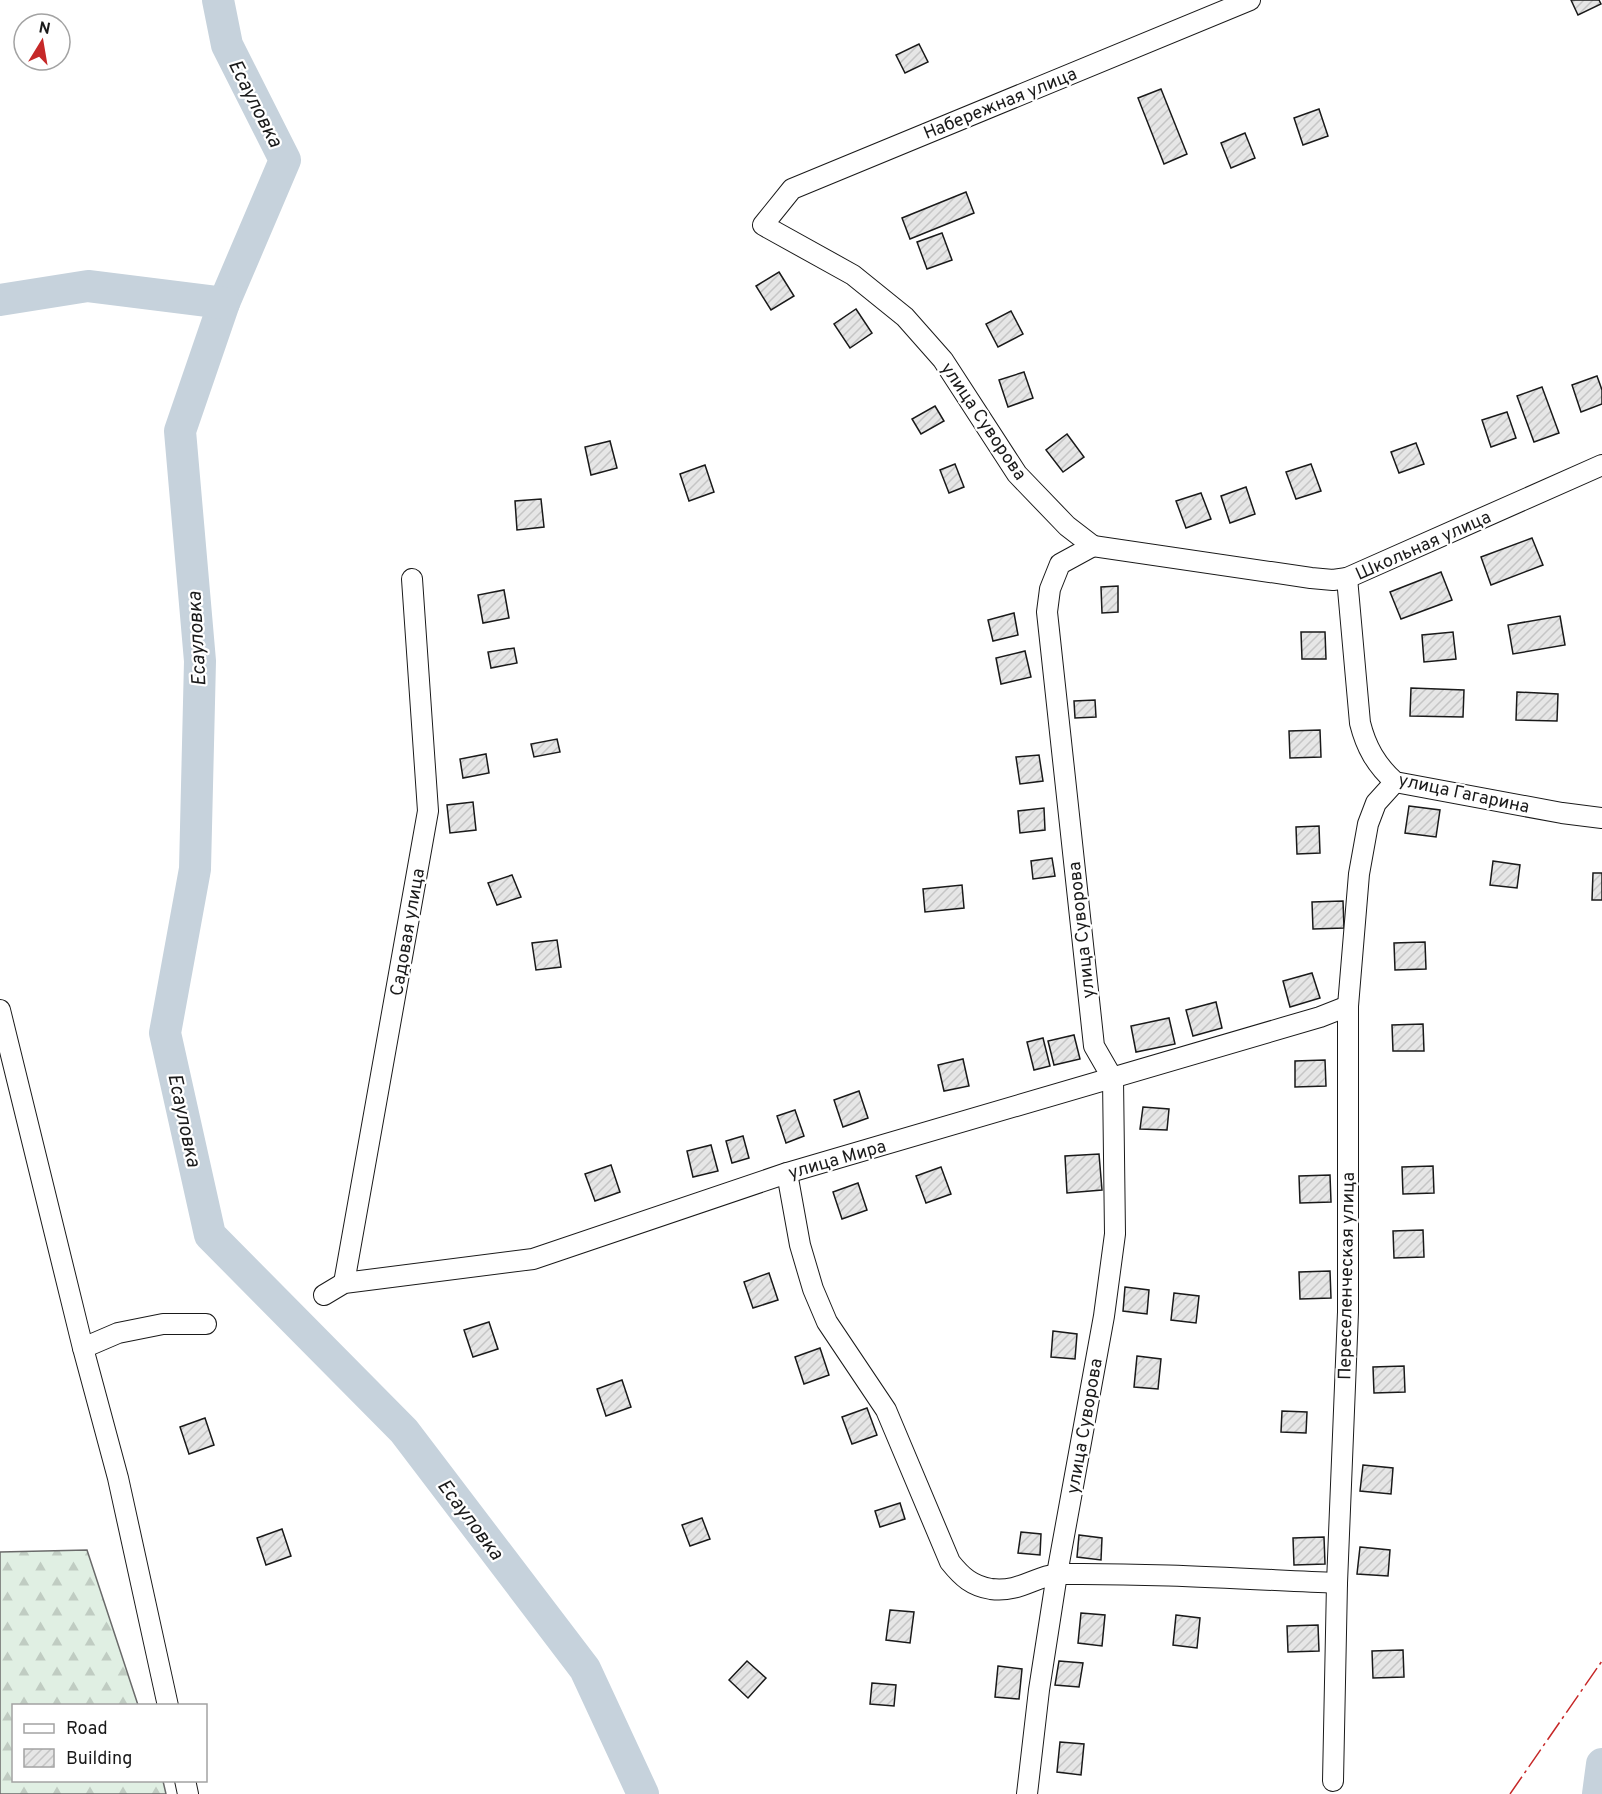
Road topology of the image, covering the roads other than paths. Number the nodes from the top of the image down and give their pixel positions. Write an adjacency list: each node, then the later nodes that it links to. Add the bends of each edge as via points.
1 (1250, 0): 2 (street, Набережная улица, via 792,189)
2 (763, 225): 4 (street, улица Суворова, via 853,275 905,317 943,360 1017,474 1067,526)
3 (1602, 465): 5 (street, Школьная улица)
4 (1093, 546): 5 (street, Школьная улица, via 1311,578); 11 (street, улица Суворова, via 1060,564 1050,589 1047,612 1094,1046)
5 (1347, 578): 7 (street, улица Гагарина, via 1360,723 1381,770)
6 (412, 579): 13 (street, Садовая улица, via 428,811)
7 (1395, 782): 8 (street, улица Гагарина); 9 (street, Переселенческая улица, via 1376,803 1368,824 1359,874)
8 (1602, 818)
9 (1348, 1006): 11 (street, улица Мира); 18 (street, Переселенческая улица, via 1348,1312)
10 (0, 1010): 16 (street)
11 (1113, 1079): 12 (street, улица Мира); 17 (street, улица Суворова, via 1113,1250)
12 (787, 1173): 13 (street, улица Мира, via 533,1259); 17 (street, via 800,1245 813,1289 827,1322 886,1410 950,1562 976,1586 993,1589 1015,1589)
13 (344, 1283): 14 (street, улица Мира)
14 (324, 1294)
15 (206, 1324): 16 (street, via 163,1324 118,1333)
16 (83, 1348): 19 (street, via 118,1478)
17 (1057, 1574): 18 (street, via 1153,1574); 21 (street, улица Суворова)
18 (1337, 1583): 20 (street, Переселенческая улица)
19 (168, 1704)
20 (1333, 1781)
21 (1028, 1794)

